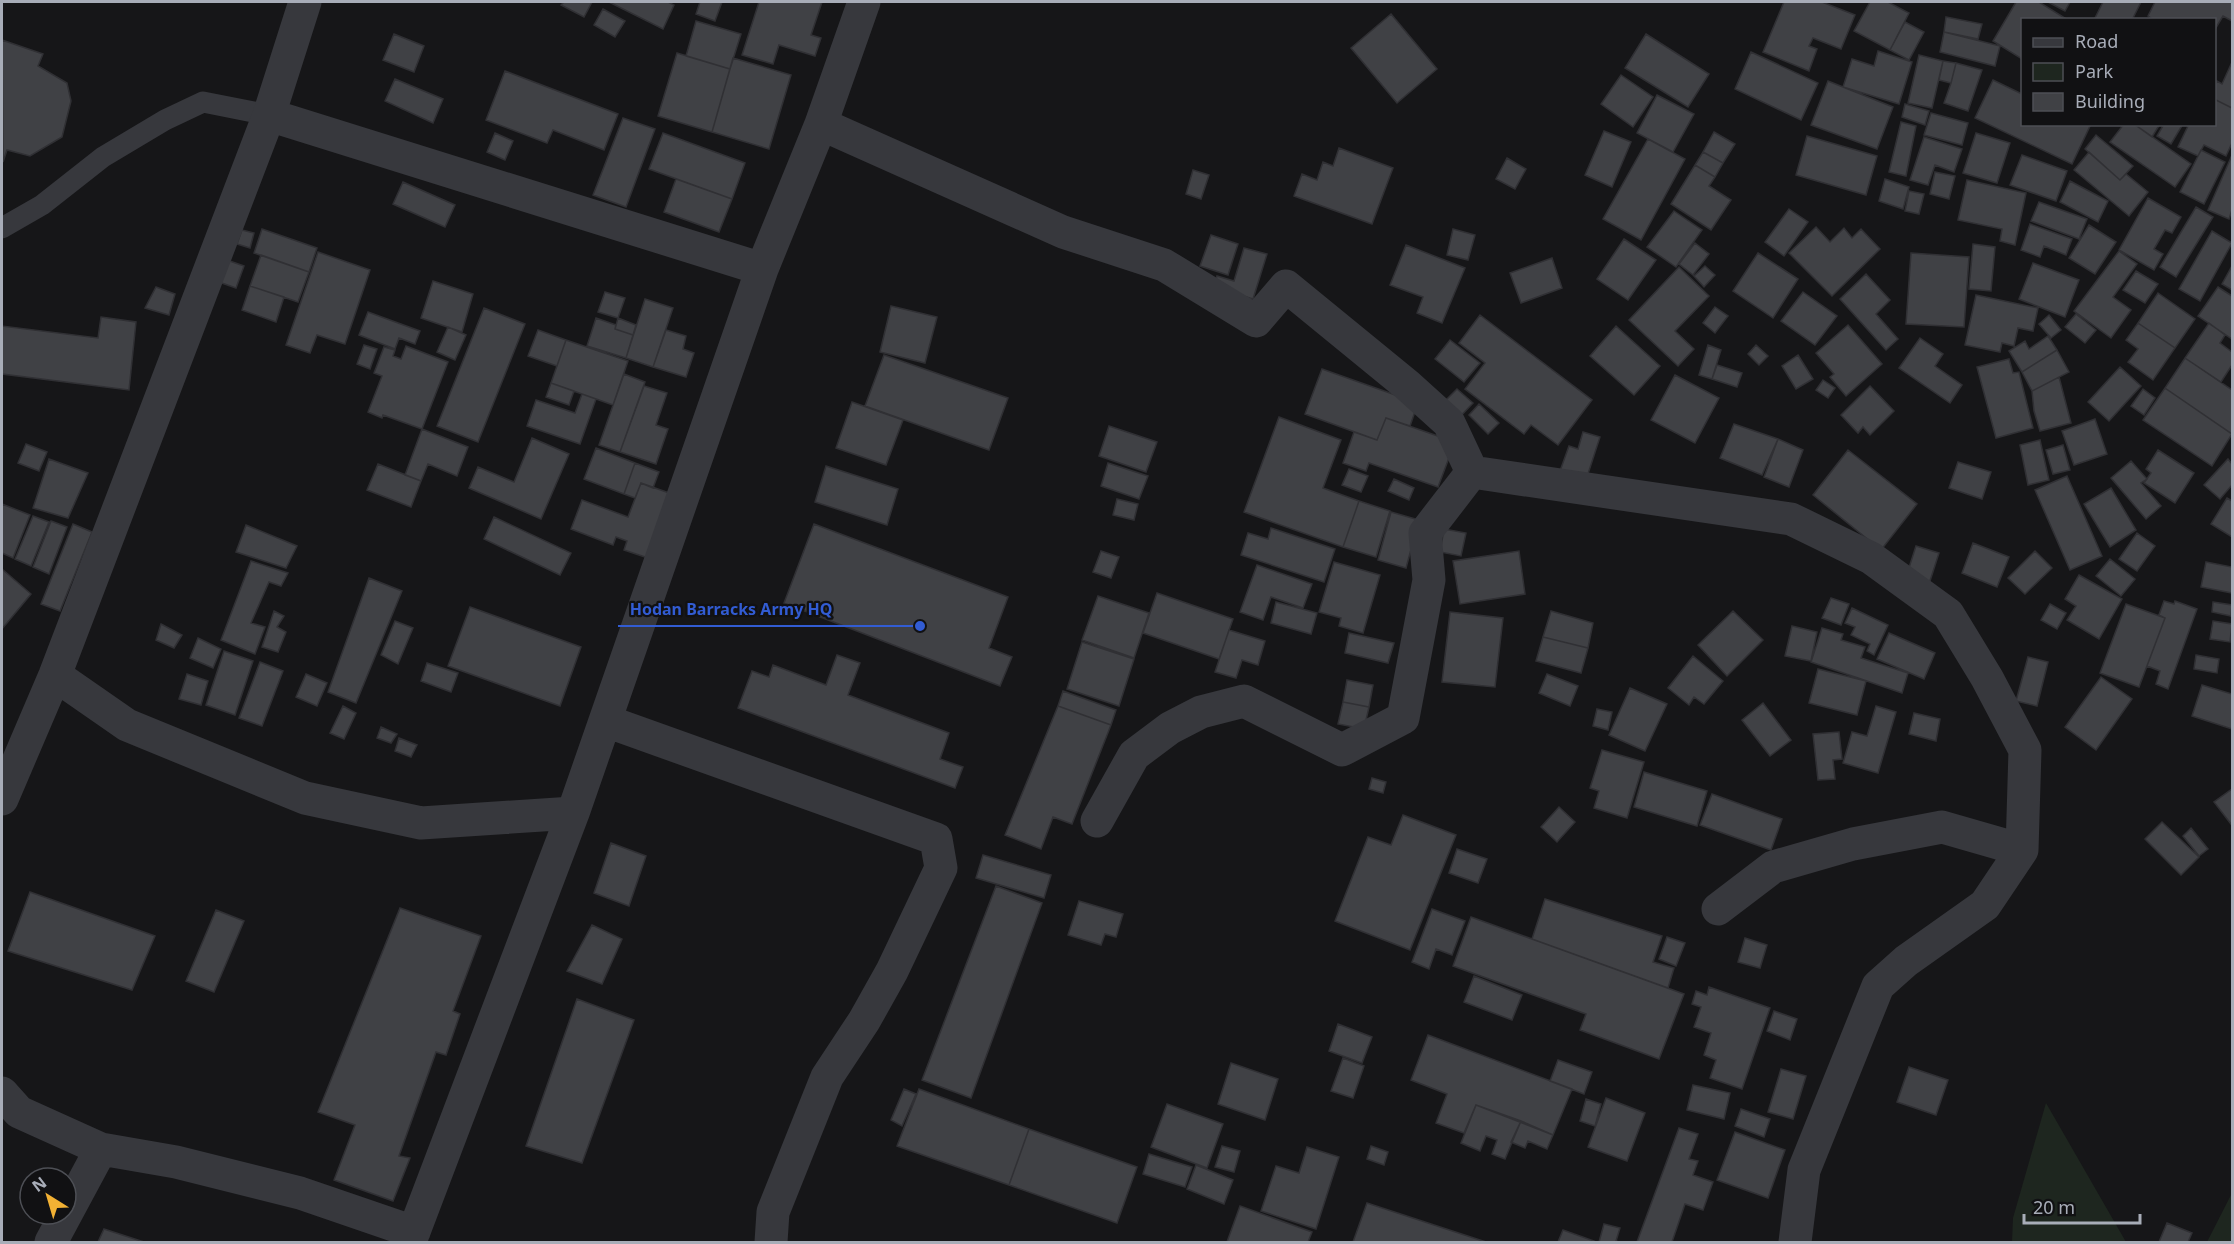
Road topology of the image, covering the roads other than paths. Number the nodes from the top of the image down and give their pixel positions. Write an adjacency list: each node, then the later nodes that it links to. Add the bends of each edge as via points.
1 (305, 2): 3 (street)
2 (864, 2): 4 (street)
3 (269, 115): 5 (lane, via 203,102 103,157 42,205); 6 (street); 8 (street)
4 (820, 124): 6 (street); 7 (street, via 1063,232 1164,265 1256,321 1286,286 1449,423)
5 (2, 228)
6 (762, 269): 9 (street)
7 (1472, 472): 12 (street, via 1425,533 1429,580 1403,718 1342,750 1244,702 1201,712 1170,728 1134,755); 13 (street, via 1791,519 1871,558 1948,614 2025,750)
8 (56, 675): 10 (street); 11 (street, via 127,725 305,798 421,823)
9 (606, 721): 11 (street); 19 (street, via 936,839 941,868 892,971 827,1077 773,1212)
10 (2, 799)
11 (573, 813): 17 (street)
12 (1097, 821)
13 (2022, 850): 14 (street, via 1942,827 1853,844 1773,867); 20 (street, via 1985,905 1906,961 1878,986 1804,1170)
14 (1718, 909)
15 (2, 1093): 16 (street, via 19,1112)
16 (101, 1149): 17 (street, via 176,1162 300,1193); 18 (street)
17 (412, 1237)
18 (51, 1242)
19 (771, 1242)
20 (1795, 1242)

